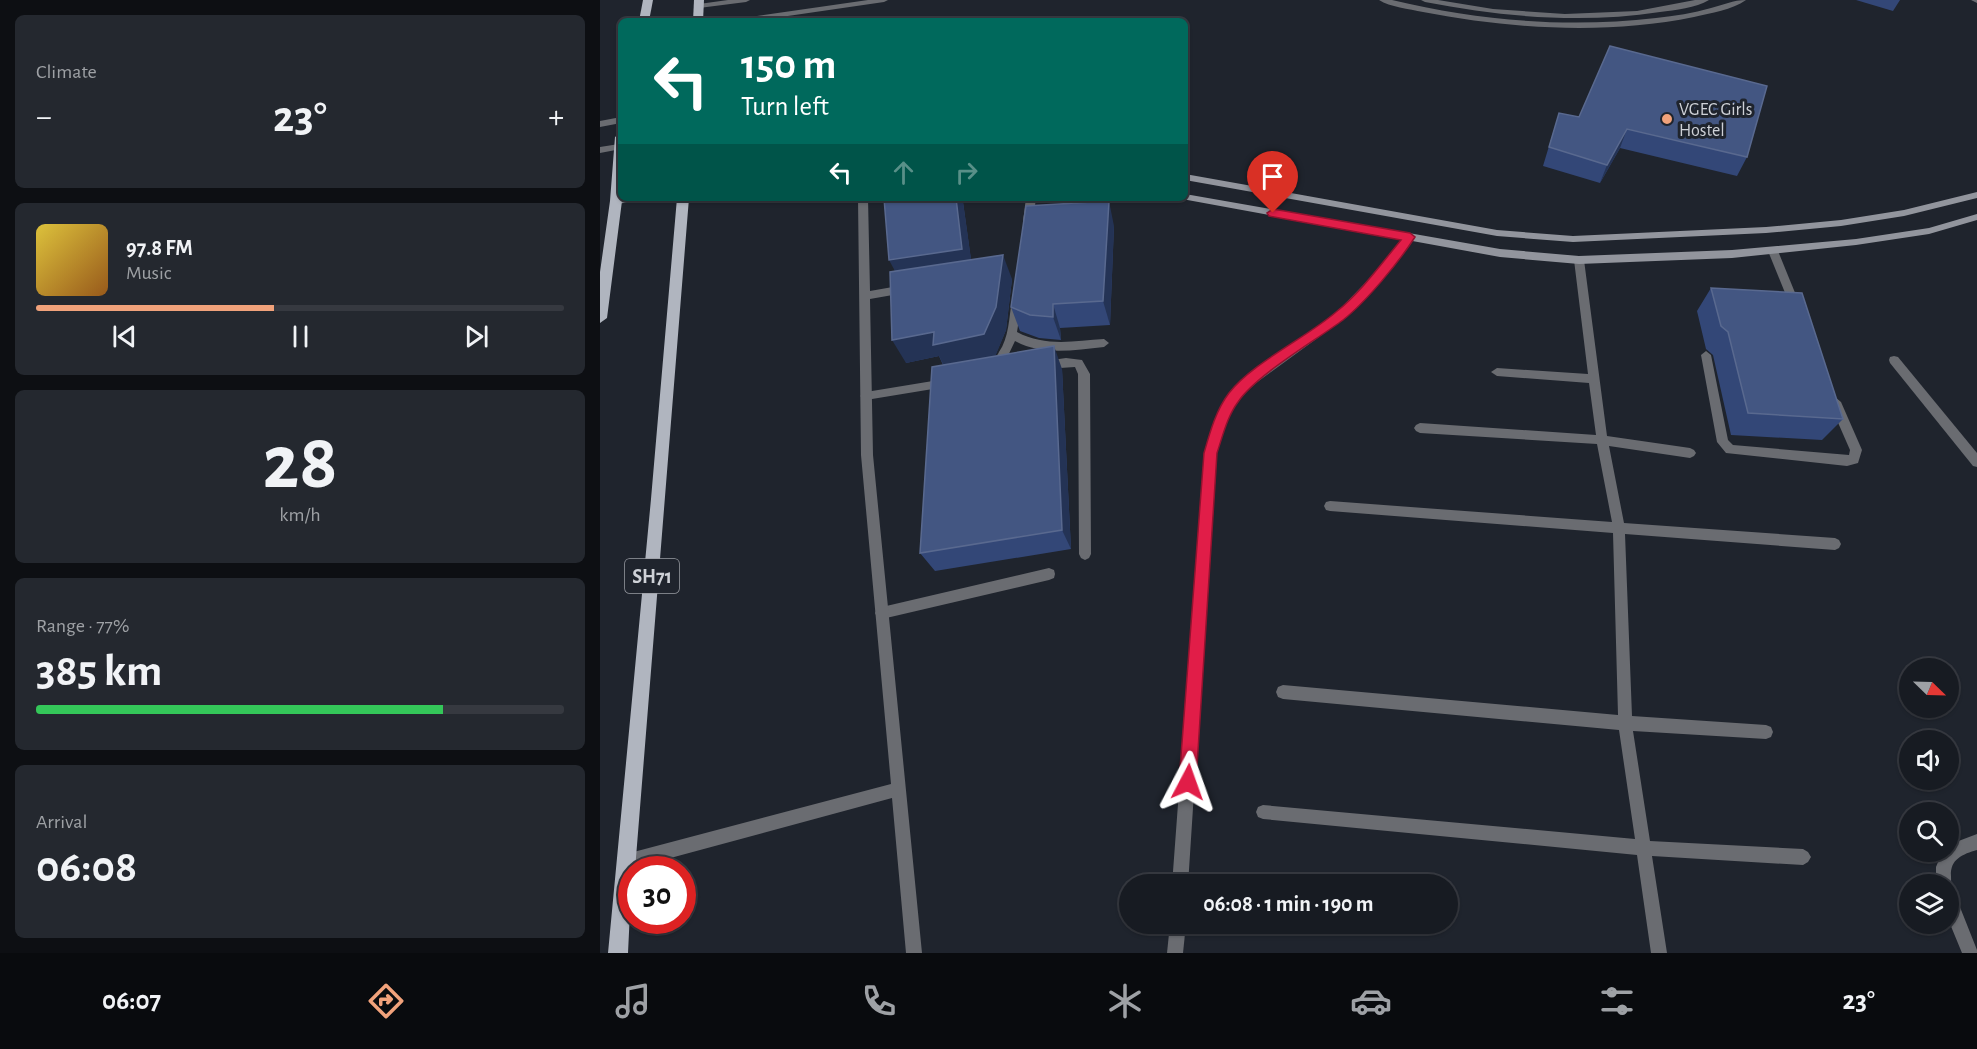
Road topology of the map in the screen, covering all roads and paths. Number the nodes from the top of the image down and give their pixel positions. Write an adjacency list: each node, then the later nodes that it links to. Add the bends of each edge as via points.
1 (648, 0): 10 (main road)
2 (746, 0): 8 (street)
3 (884, 0): 12 (street)
4 (1387, 0): 13 (street, via 1504,24)
5 (1425, 0): 9 (street, via 1505,14)
6 (1705, 0): 9 (street)
7 (1742, 0): 13 (street, via 1696,15)
8 (699, 3): 11 (main road)
9 (1615, 14): 13 (street)
10 (645, 18)
11 (698, 18)
12 (757, 18)
13 (1621, 24)
14 (618, 121): 15 (street)
15 (600, 124)
16 (618, 143): 17 (street)
17 (600, 150)
18 (618, 172): 22 (main road)
19 (1188, 178): 28 (main road)
20 (1977, 195): 27 (main road)
21 (1188, 198): 30 (main road)
22 (616, 201): 38 (main road)
23 (683, 201): 68 (main road, SH71)
24 (862, 201): 37 (street)
25 (1031, 201): 29 (street)
26 (1977, 217): 31 (main road, via 1929,231)
27 (1841, 223): 28 (main road, via 1674,236); 31 (main road)
28 (1531, 236): 33 (main road)
29 (1026, 237)
30 (1410, 237): 33 (main road); 71 (street, via 1341,315 1252,380 1234,396 1221,418 1210,453)
31 (1856, 242): 32 (main road)
32 (1773, 251): 34 (main road); 39 (street)
33 (1532, 257): 34 (main road)
34 (1579, 260): 48 (street)
35 (913, 287): 37 (street)
36 (1018, 292): 40 (street)
37 (865, 296): 50 (street)
38 (600, 318)
39 (1801, 320)
40 (1012, 334): 41 (street, via 1042,347); 45 (street, via 1003,359)
41 (1104, 343)
42 (1706, 355): 49 (street, via 1723,442 1737,452 1854,459 1856,450)
43 (1894, 360): 54 (street)
44 (1032, 368): 58 (street, via 1071,361 1078,363 1084,374)
45 (990, 372)
46 (1497, 372): 48 (street)
47 (952, 376): 50 (street)
48 (1594, 379): 52 (street)
49 (1828, 385)
50 (866, 396): 60 (street, via 867,455)
51 (1420, 428): 52 (street)
52 (1602, 440): 53 (street); 56 (street)
53 (1690, 453)
54 (1977, 462)
55 (1330, 506): 56 (street)
56 (1619, 527): 57 (street); 62 (street)
57 (1835, 544)
58 (1086, 554)
59 (1049, 574): 60 (street)
60 (882, 613): 64 (street)
61 (1283, 692): 62 (street)
62 (1625, 723): 63 (street); 67 (street)
63 (1766, 732)
64 (898, 789): 69 (street); 77 (street)
65 (1263, 812): 67 (street)
66 (1977, 842): 72 (street, via 1952,851 1946,857)
67 (1644, 848): 70 (street); 79 (street)
68 (627, 856)
69 (648, 856)
70 (1803, 857)
71 (1181, 874)
72 (1942, 874)
73 (1959, 926): 80 (street)
74 (620, 934): 76 (main road, SH71)
75 (1177, 934): 78 (street)
76 (618, 953)
77 (914, 953)
78 (1175, 953)
79 (1659, 953)
80 (1970, 953)

